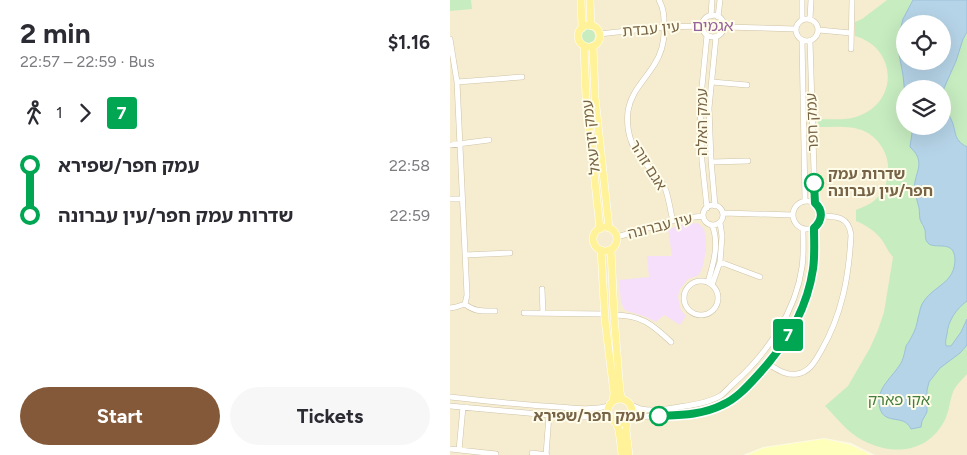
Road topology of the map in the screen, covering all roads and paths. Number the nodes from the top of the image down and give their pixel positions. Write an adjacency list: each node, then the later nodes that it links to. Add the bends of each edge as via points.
1 (581, 0): 17 (main road)
2 (590, 0): 13 (main road)
3 (659, 0): 15 (street, אגם זוהר, via 663,7)
4 (712, 0): 9 (street)
5 (720, 0): 10 (street)
6 (802, 0): 12 (street)
7 (811, 0): 11 (street)
8 (852, 0): 21 (street)
9 (711, 16): 10 (street); 14 (street)
10 (718, 17): 16 (street)
11 (810, 19): 12 (street); 19 (street, via 818,24)
12 (802, 20): 18 (street)
13 (591, 26): 17 (main road); 20 (main road)
14 (702, 26): 15 (street, עין עבדת); 22 (street)
15 (664, 27): 20 (street, עין עבדת); 49 (street, אגם זוהר, via 660,53 634,92 628,122 632,144 664,187)
16 (724, 27): 18 (street); 23 (street)
17 (582, 28): 27 (main road, via 578,38)
18 (796, 29): 25 (street)
19 (819, 30): 21 (street); 26 (street)
20 (599, 34): 28 (main road)
21 (851, 34): 29 (street)
22 (707, 35): 23 (street); 44 (street, עמק האלה, via 700,107)
23 (716, 37): 32 (street, עמק האלה)
24 (450, 39): 31 (street)
25 (802, 40): 26 (street); 41 (street, עמק חפר)
26 (810, 41): 42 (street, עמק חפר)
27 (584, 46): 28 (main road); 54 (main road, עמק יזרעאל)
28 (593, 46): 52 (main road, עמק יזרעאל)
29 (851, 49)
30 (522, 77): 31 (street)
31 (457, 82): 35 (street)
32 (712, 82): 33 (street); 38 (street, עמק האלה, via 709,108)
33 (748, 85)
34 (489, 140): 35 (street)
35 (460, 144): 36 (street); 39 (street)
36 (450, 145)
37 (748, 161): 38 (street)
38 (711, 162): 43 (street, עמק האלה)
39 (462, 198): 40 (street); 60 (street)
40 (450, 199)
41 (804, 201): 42 (street); 46 (street, via 796,206)
42 (815, 203): 48 (street)
43 (715, 206): 44 (street); 45 (street)
44 (707, 208): 47 (street)
45 (723, 213): 46 (street); 50 (street)
46 (793, 215): 55 (street, via 796,225)
47 (703, 216): 49 (street, עין עברונה); 51 (street, via 707,224)
48 (822, 216): 53 (street); 73 (street, via 841,218 852,235 843,300 836,320 811,368 790,374)
49 (673, 221): 56 (street, עין עברונה)
50 (720, 223): 51 (street); 61 (street)
51 (712, 225): 63 (street, via 716,238)
52 (609, 228): 54 (main road); 56 (main road)
53 (814, 228): 55 (street); 73 (street, via 813,269 806,298 795,324)
54 (600, 229): 57 (main road, via 593,240)
55 (803, 229): 77 (street, via 802,268 785,319 769,344 738,380 720,396 690,406 642,409)
56 (617, 237): 58 (main road, via 617,243)
57 (601, 250): 58 (main road); 70 (main road)
58 (611, 250): 71 (main road)
59 (510, 253): 60 (street)
60 (465, 255): 65 (street)
61 (720, 262): 62 (street); 63 (street)
62 (760, 277)
63 (710, 284): 63 (street, via 698,281 688,287 684,298 692,312 703,314 713,309 718,299)
64 (542, 289): 69 (street)
65 (465, 304): 66 (street); 67 (street, via 481,311)
66 (450, 308)
67 (495, 311)
68 (524, 313): 69 (street)
69 (543, 313): 70 (street)
70 (605, 314): 76 (main road, via 614,393)
71 (614, 315): 72 (street, via 626,315 650,324); 75 (main road)
72 (671, 342)
73 (768, 364): 81 (street, via 746,388 723,405 693,414)
74 (450, 397): 76 (street, via 585,408 603,408)
75 (622, 399): 76 (main road); 77 (main road)
76 (612, 403): 82 (main road, via 608,411)
77 (631, 404): 81 (main road, via 633,411)
78 (450, 406): 79 (street)
79 (463, 407): 80 (street); 84 (street)
80 (549, 415): 82 (street, via 603,417); 87 (street)
81 (629, 419): 82 (main road, via 622,423); 89 (main road, via 626,430)
82 (614, 421): 88 (main road, via 619,430)
83 (450, 449): 84 (street)
84 (459, 450): 85 (street)
85 (496, 454)
86 (532, 454): 87 (street)
87 (546, 455)
88 (622, 455)
89 (629, 455)

